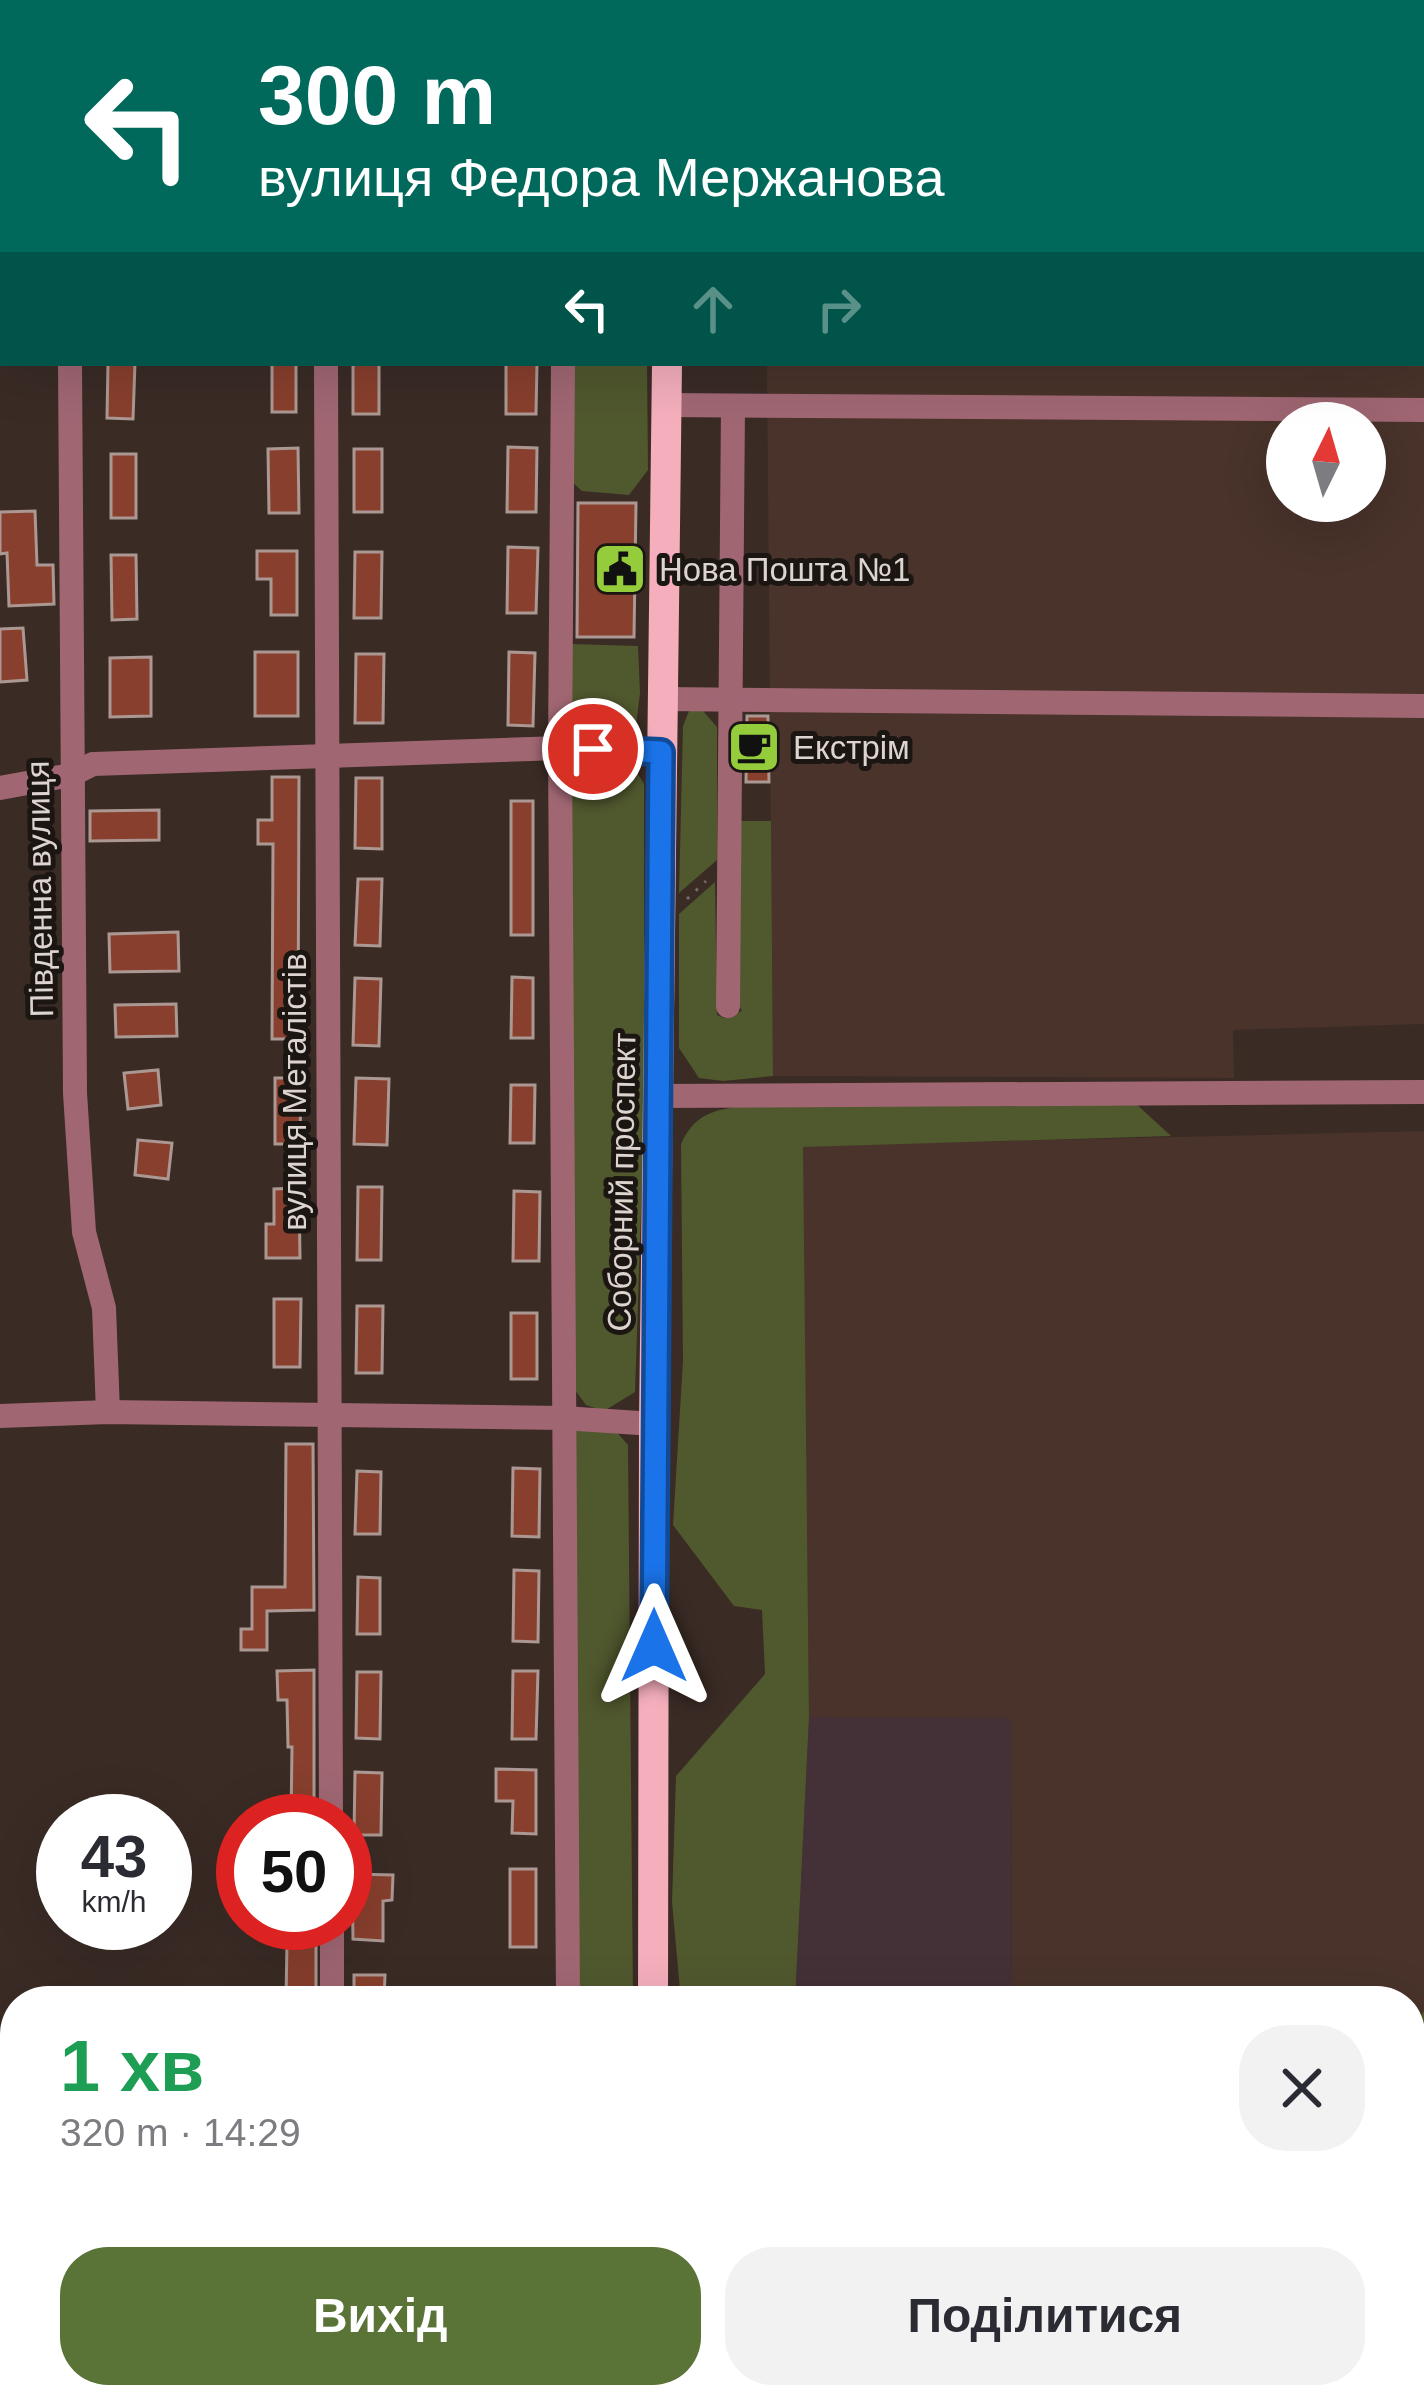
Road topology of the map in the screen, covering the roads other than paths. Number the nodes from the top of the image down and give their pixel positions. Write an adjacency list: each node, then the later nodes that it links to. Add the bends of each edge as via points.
1 (70, 366): 14 (street, Південна вулиця)
2 (326, 366): 13 (street, вулиця Металістів)
3 (563, 366): 11 (street)
4 (667, 366): 5 (main road, Соборний проспект)
5 (666, 405): 6 (street); 8 (main road, Соборний проспект)
6 (733, 406): 7 (street); 9 (street)
7 (1424, 410)
8 (662, 699): 9 (street); 12 (main road, Соборний проспект)
9 (730, 699): 10 (street); 16 (street)
10 (1424, 706)
11 (560, 748): 12 (street); 13 (street); 22 (street)
12 (661, 752): 18 (main road, Соборний проспект)
13 (326, 754): 14 (street, via 93,764); 21 (street, вулиця Металістів)
14 (71, 775): 15 (street); 19 (street, Південна вулиця, via 75,1093 84,1232 104,1308)
15 (0, 788)
16 (728, 1006)
17 (1424, 1092): 18 (street)
18 (659, 1096): 23 (main road, Соборний проспект)
19 (108, 1412): 20 (street); 21 (street)
20 (0, 1417)
21 (327, 1418): 22 (street); 24 (street, вулиця Металістів)
22 (563, 1418): 23 (street); 27 (street)
23 (654, 1424): 28 (main road, Соборний проспект)
24 (332, 1794)
25 (332, 1950): 26 (street)
26 (332, 1986)
27 (568, 1986)
28 (653, 1986)

